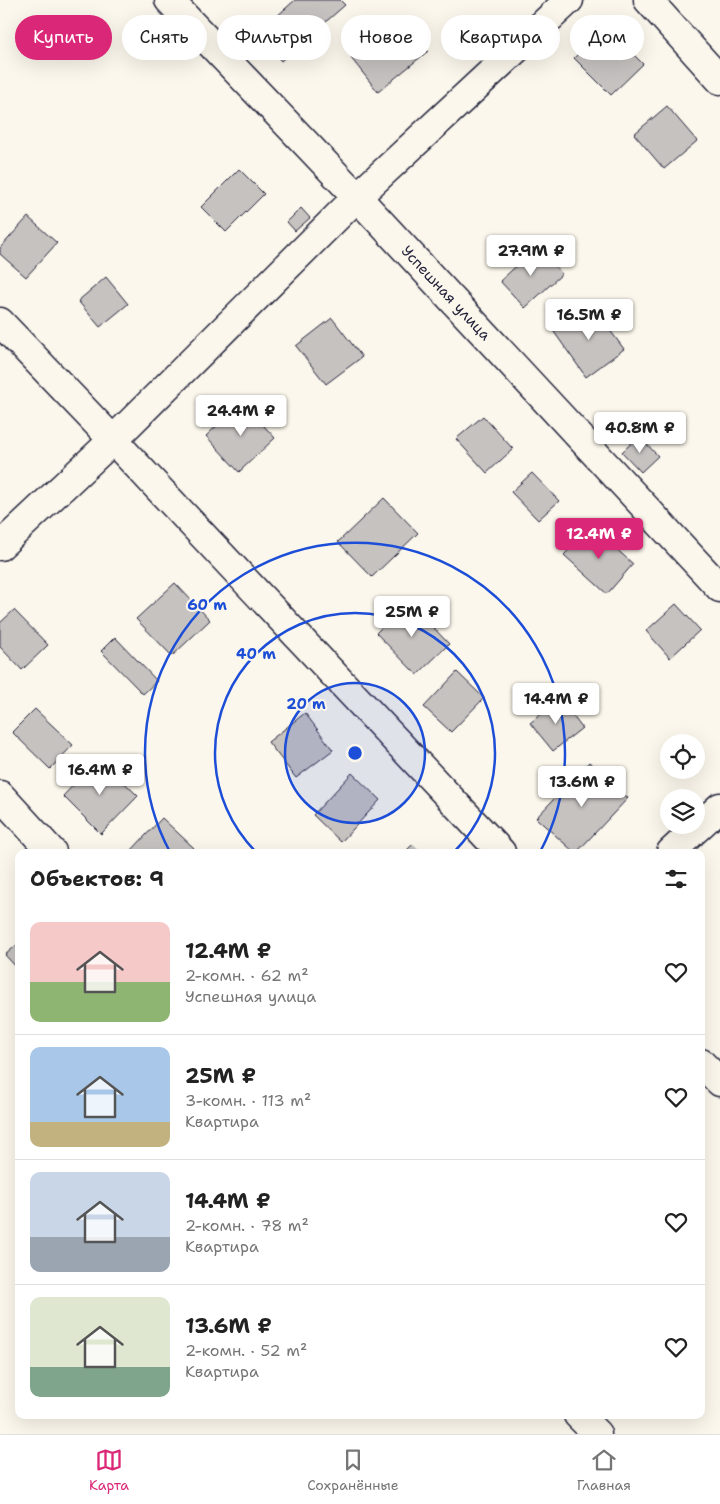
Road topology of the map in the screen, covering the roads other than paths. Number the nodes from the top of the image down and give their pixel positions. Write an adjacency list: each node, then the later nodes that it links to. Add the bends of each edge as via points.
1 (169, 0): 5 (street, Успешная улица)
2 (569, 0): 5 (street)
3 (648, 0): 4 (street)
4 (720, 80)
5 (357, 197): 7 (street); 9 (street, Успешная улица)
6 (0, 322): 7 (street)
7 (114, 440): 8 (street); 13 (street)
8 (0, 546)
9 (720, 588)
10 (0, 795): 12 (street)
11 (720, 807): 14 (street)
12 (49, 849)
13 (497, 849)
14 (674, 849)
15 (705, 1066): 16 (street)
16 (720, 1082)
17 (582, 1419): 18 (street)
18 (597, 1434)

